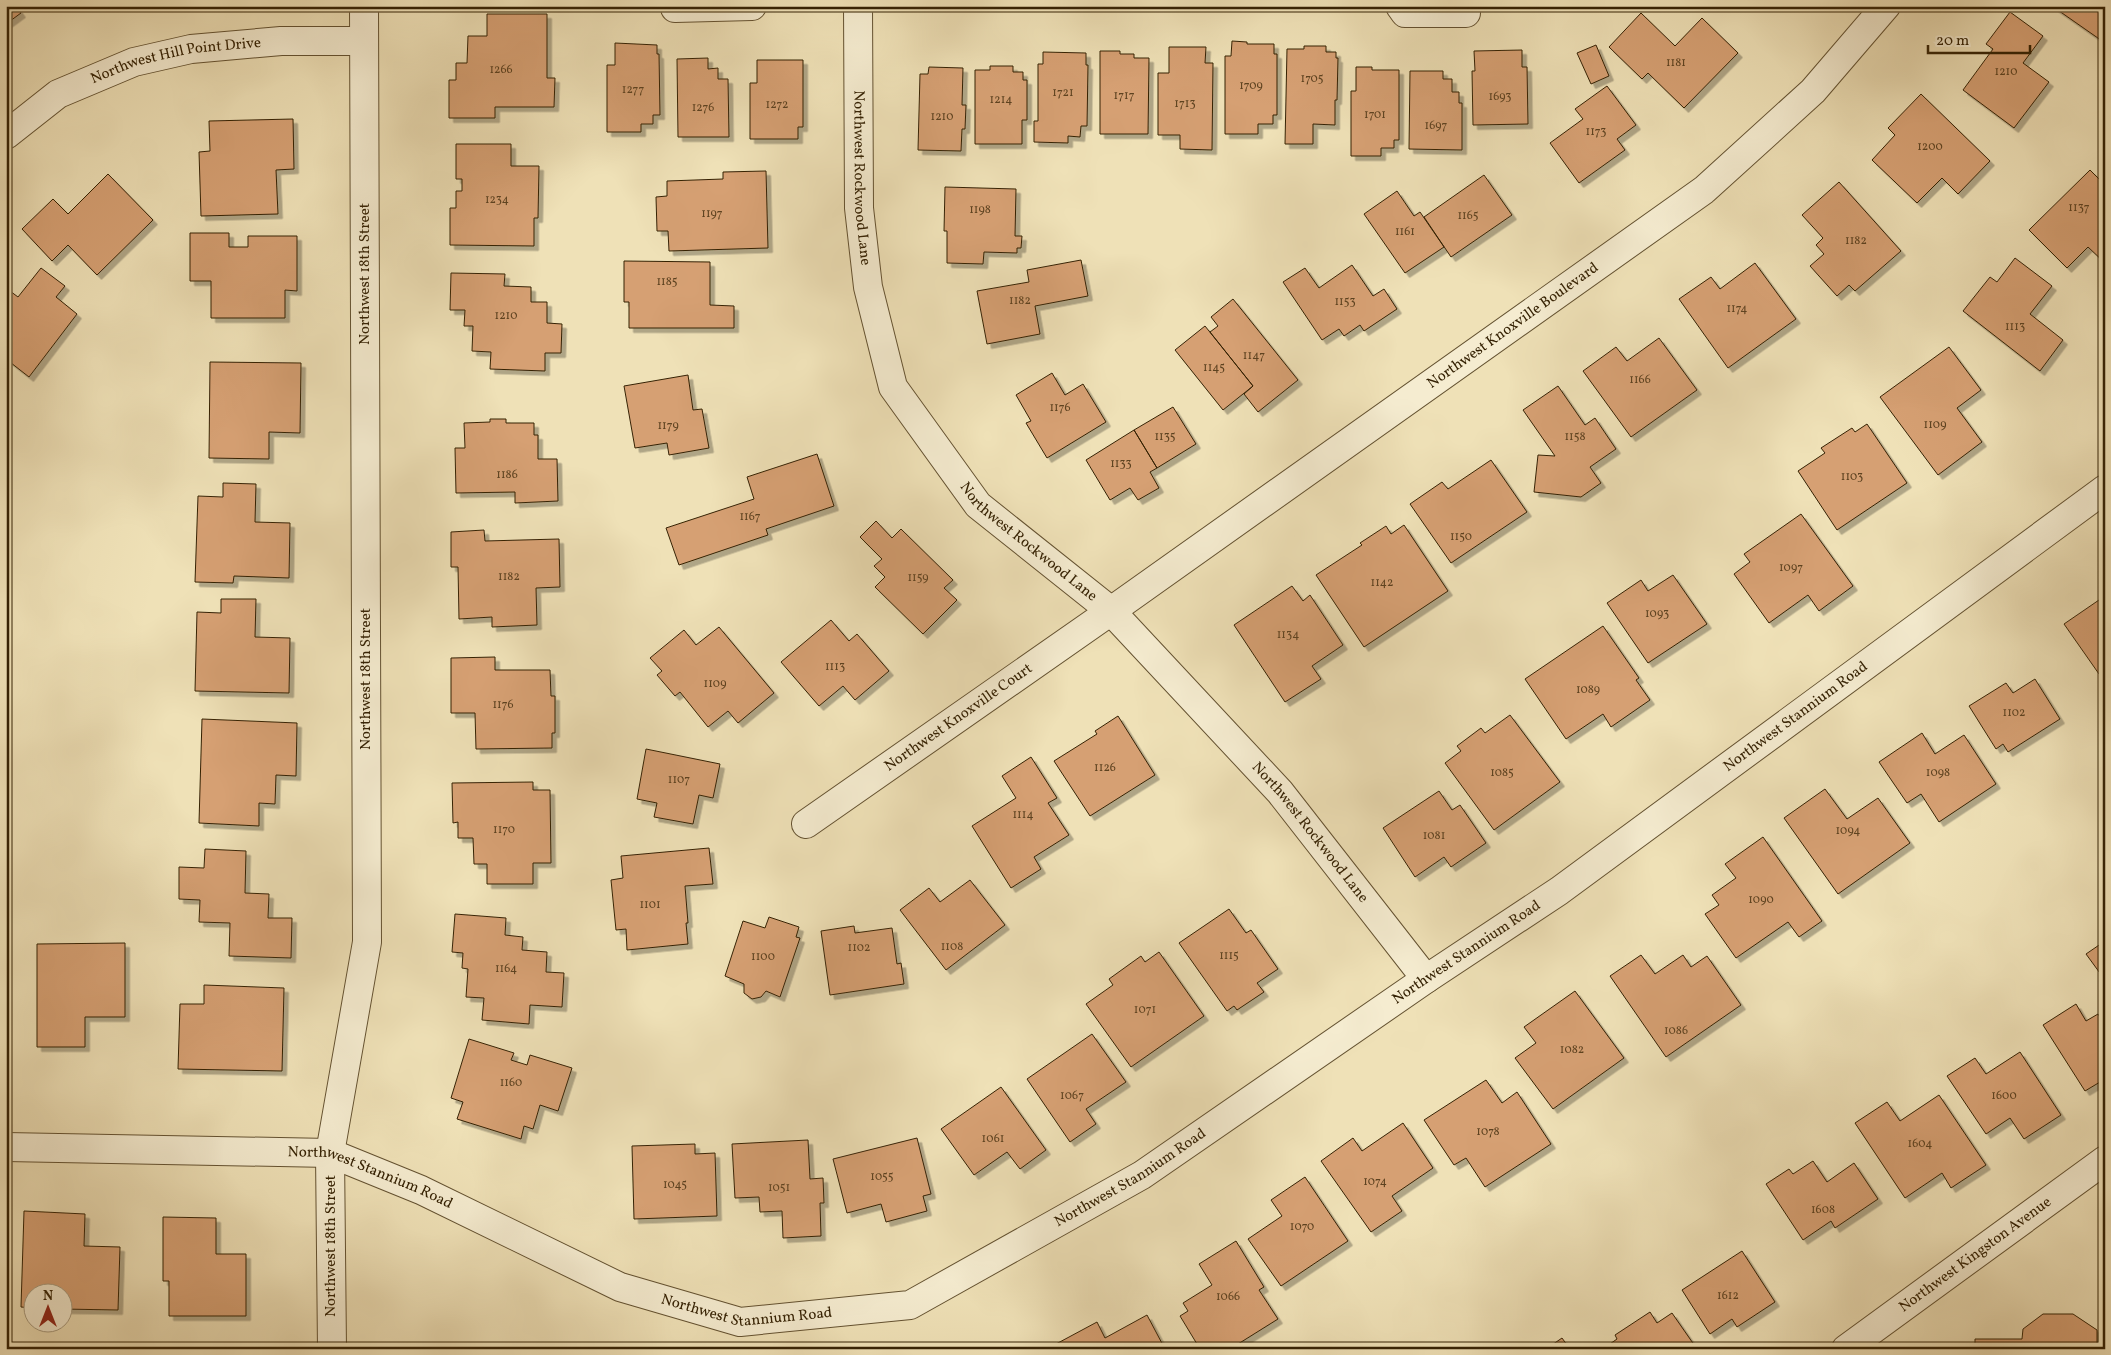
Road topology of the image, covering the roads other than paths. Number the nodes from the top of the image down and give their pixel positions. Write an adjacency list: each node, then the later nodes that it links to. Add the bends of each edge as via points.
1 (364, 6): 8 (street, Northwest 18th Street)
2 (752, 6): 6 (street)
3 (858, 6): 11 (street, Northwest Rockwood Lane, via 859,208 868,288 893,387 978,505)
4 (1400, 6): 7 (street, via 1405,13)
5 (1886, 6): 11 (street, Northwest Knoxville Boulevard, via 1813,91 1704,190)
6 (675, 8)
7 (1466, 13)
8 (364, 41): 9 (street, Northwest Hill Point Drive, via 281,41 191,49 134,62 58,94); 15 (street, Northwest 18th Street, via 366,942)
9 (6, 135)
10 (2105, 489): 13 (street, Northwest Stannium Road, via 1559,891)
11 (1111, 611): 12 (street, Northwest Knoxville Court); 13 (street, Northwest Rockwood Lane, via 1280,792)
12 (806, 824)
13 (1426, 979): 15 (street, Northwest Stannium Road, via 1142,1175 910,1304 740,1322 620,1288 421,1190)
14 (6, 1147): 15 (street, Northwest Stannium Road)
15 (330, 1153): 17 (street, Northwest 18th Street)
16 (2105, 1160): 18 (street, Northwest Kingston Avenue)
17 (332, 1349)
18 (1846, 1349)

